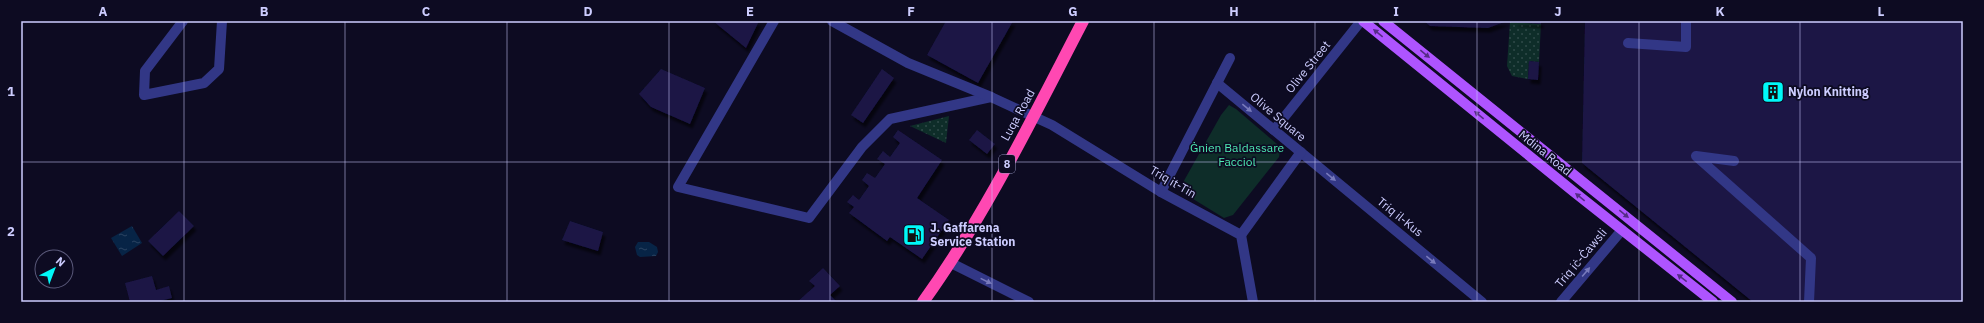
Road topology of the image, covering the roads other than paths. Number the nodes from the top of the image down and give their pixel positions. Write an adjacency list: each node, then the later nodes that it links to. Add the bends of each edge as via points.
1 (183, 21): 2 (street, via 145,71 144,94 204,83 219,69)
2 (222, 21)
3 (774, 21): 12 (street, via 678,186 809,218 862,146 890,119)
4 (832, 21): 12 (street, Triq it-Tin, via 908,62)
5 (1083, 21): 13 (highway, Luqa Road / 8)
6 (1362, 21): 14 (street, Olive Street); 18 (main road, Mdina Road, one-way to 6)
7 (1383, 21): 27 (main road, Mdina Road, one-way to 27)
8 (1686, 21): 9 (street, via 1686,47)
9 (1628, 43)
10 (1230, 58): 11 (street)
11 (1217, 83): 14 (street, Olive Square, one-way to 14); 17 (street)
12 (991, 97): 13 (street, Triq it-Tin)
13 (1034, 116): 17 (street, Triq it-Tin); 20 (highway, Luqa Road / 8)
14 (1274, 130): 15 (street, Olive Square)
15 (1301, 152): 19 (street, Olive Square); 24 (street, Triq il-Kus, one-way to 24)
16 (1734, 161): 28 (street, via 1696,156 1811,258)
17 (1161, 192): 19 (street, Triq it-Tin)
18 (1622, 230): 25 (street, Triq iċ-Ċawsli, one-way to 18); 26 (main road, Mdina Road, one-way to 18)
19 (1242, 235): 23 (street)
20 (951, 264): 21 (highway, Luqa Road / 8); 22 (street, one-way to 22)
21 (924, 302)
22 (1029, 302)
23 (1253, 302)
24 (1482, 302)
25 (1561, 302)
26 (1713, 302)
27 (1732, 302)
28 (1809, 302)

